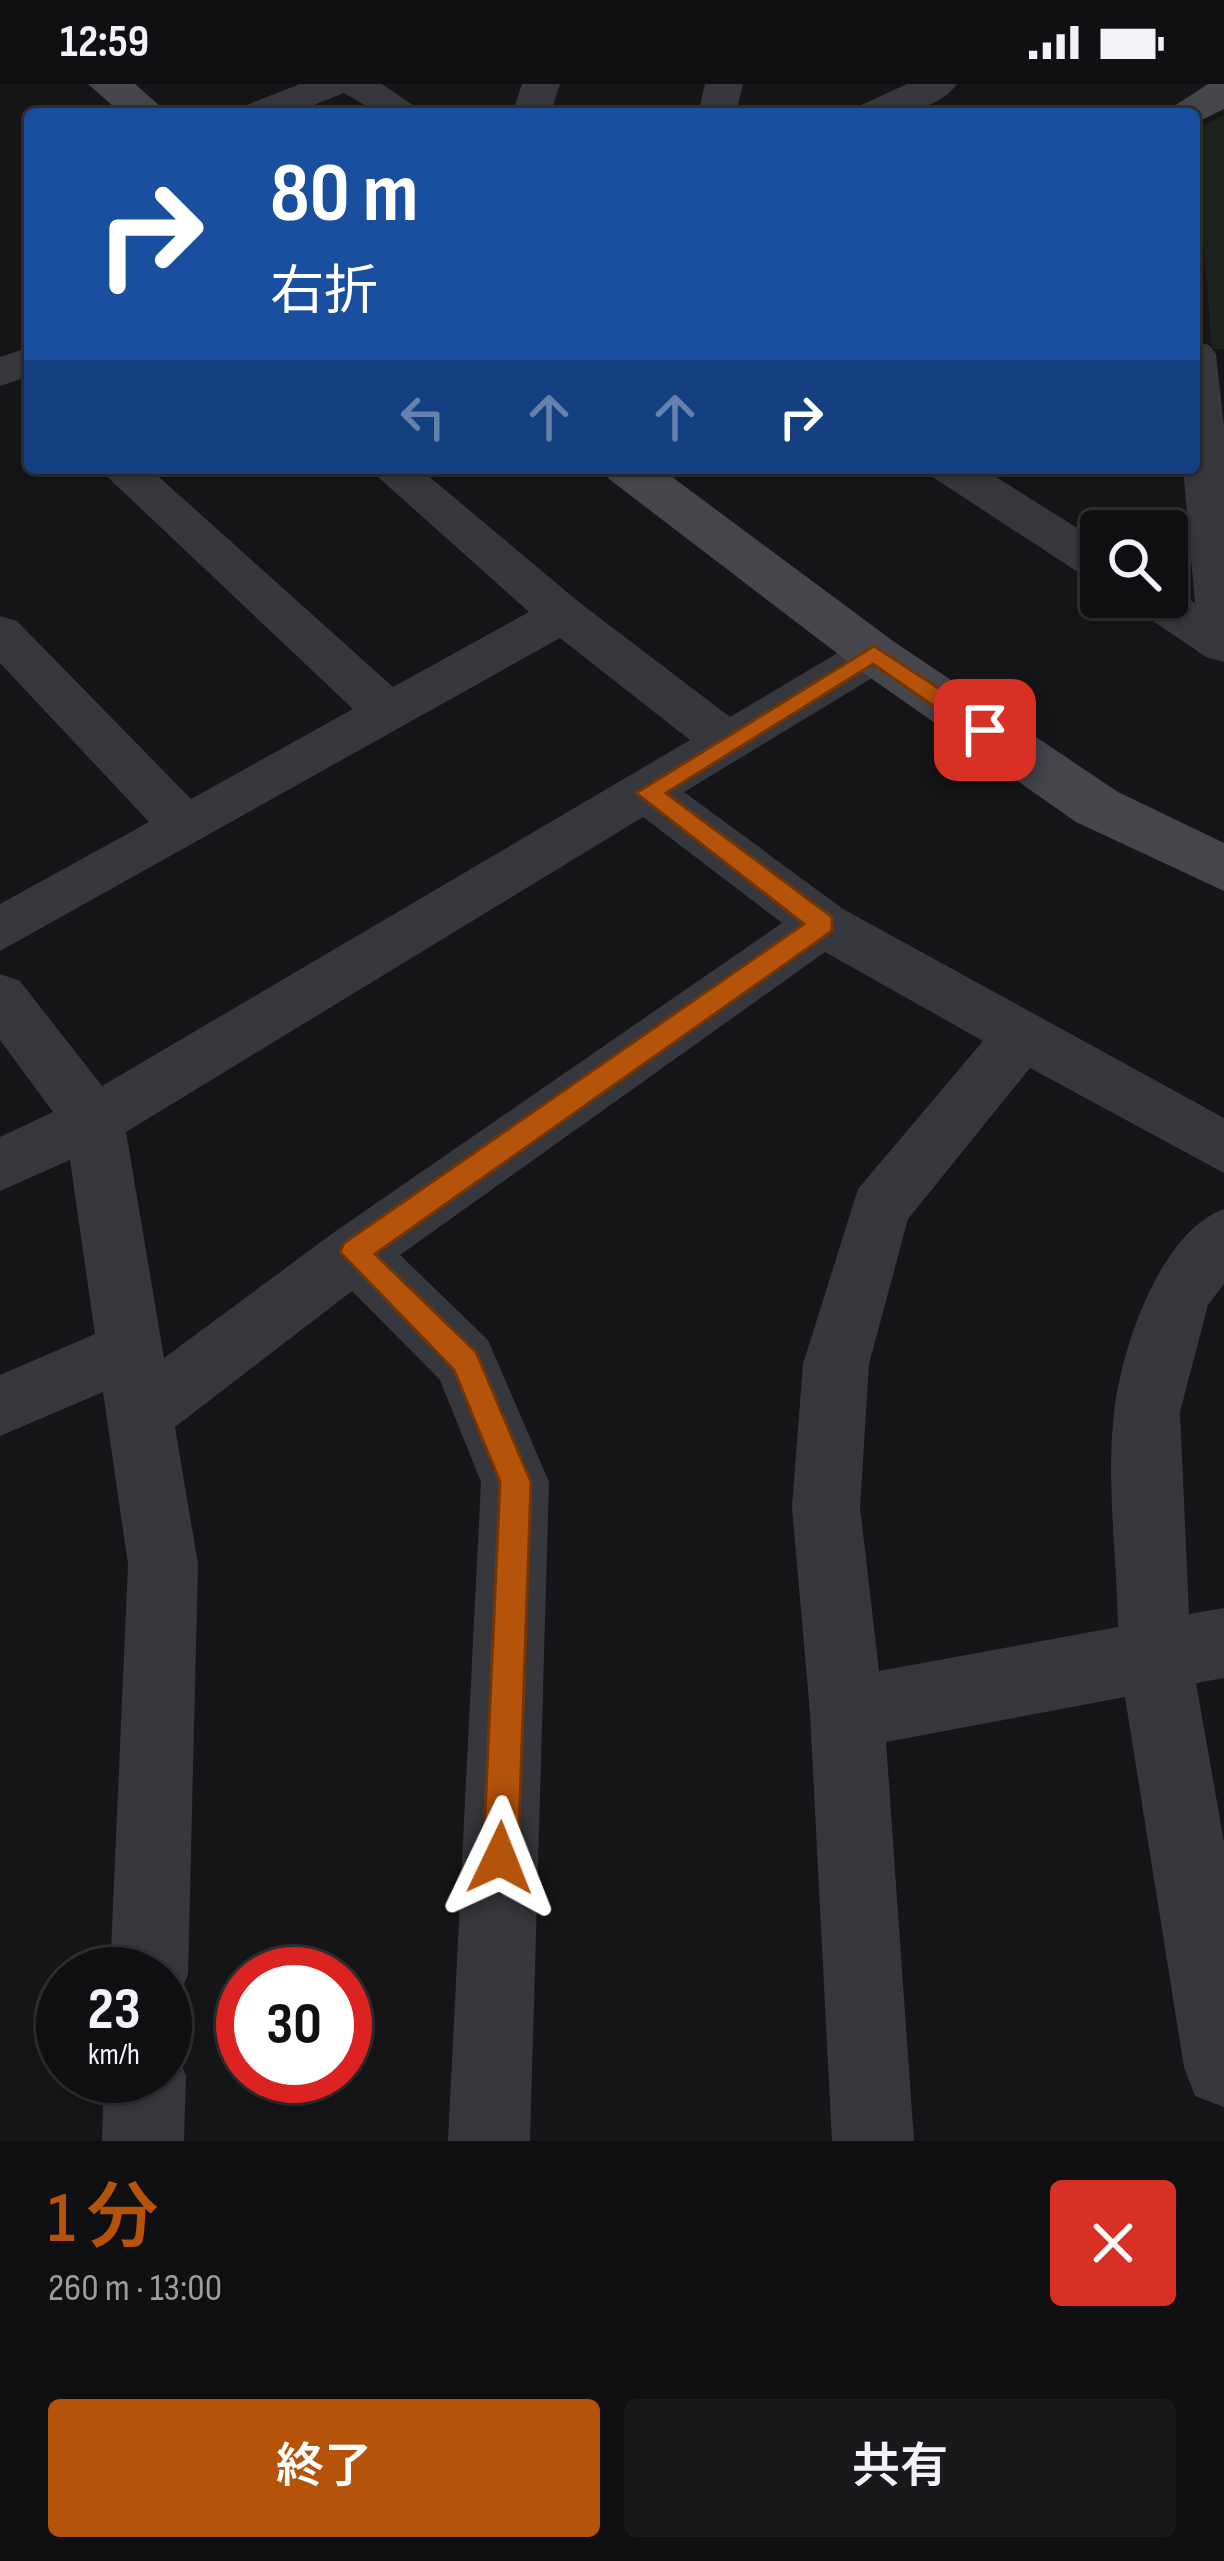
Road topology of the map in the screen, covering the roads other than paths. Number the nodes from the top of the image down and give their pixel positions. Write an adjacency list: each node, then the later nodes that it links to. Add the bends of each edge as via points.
1 (109, 84): 7 (street)
2 (334, 84): 8 (street)
3 (355, 84): 9 (street)
4 (938, 84): 6 (street)
5 (1224, 92): 10 (street)
6 (884, 101)
7 (140, 108)
8 (272, 108)
9 (396, 108)
10 (1194, 108)
11 (1200, 412): 20 (street)
12 (128, 474): 22 (street)
13 (398, 474): 17 (street)
14 (635, 474): 21 (street)
15 (959, 474): 16 (street)
16 (1080, 552)
17 (563, 615): 22 (street); 23 (street)
18 (1184, 618): 20 (street)
19 (0, 633): 25 (street)
20 (1224, 644)
21 (874, 653): 23 (street); 26 (street, via 1096,807)
22 (387, 710): 25 (street)
23 (729, 743): 24 (street)
24 (648, 793): 27 (street); 31 (street)
25 (184, 826): 28 (street)
26 (1224, 869)
27 (823, 924): 30 (street); 35 (street)
28 (0, 930)
29 (0, 998): 31 (street)
30 (1024, 1033): 32 (street); 39 (street, via 880,1208 836,1364 826,1508)
31 (94, 1121): 33 (street); 36 (street)
32 (1224, 1148)
33 (0, 1165)
34 (1224, 1236): 38 (street, via 1179,1294 1147,1412)
35 (355, 1252): 36 (street); 44 (street, via 465,1361 515,1482)
36 (135, 1383): 37 (street); 40 (street, via 163,1564)
37 (0, 1406)
38 (1190, 1651): 39 (street); 41 (street)
39 (847, 1713): 45 (street)
40 (150, 1947)
41 (1224, 2067)
42 (144, 2103): 43 (street)
43 (143, 2141)
44 (490, 2141)
45 (873, 2141)

